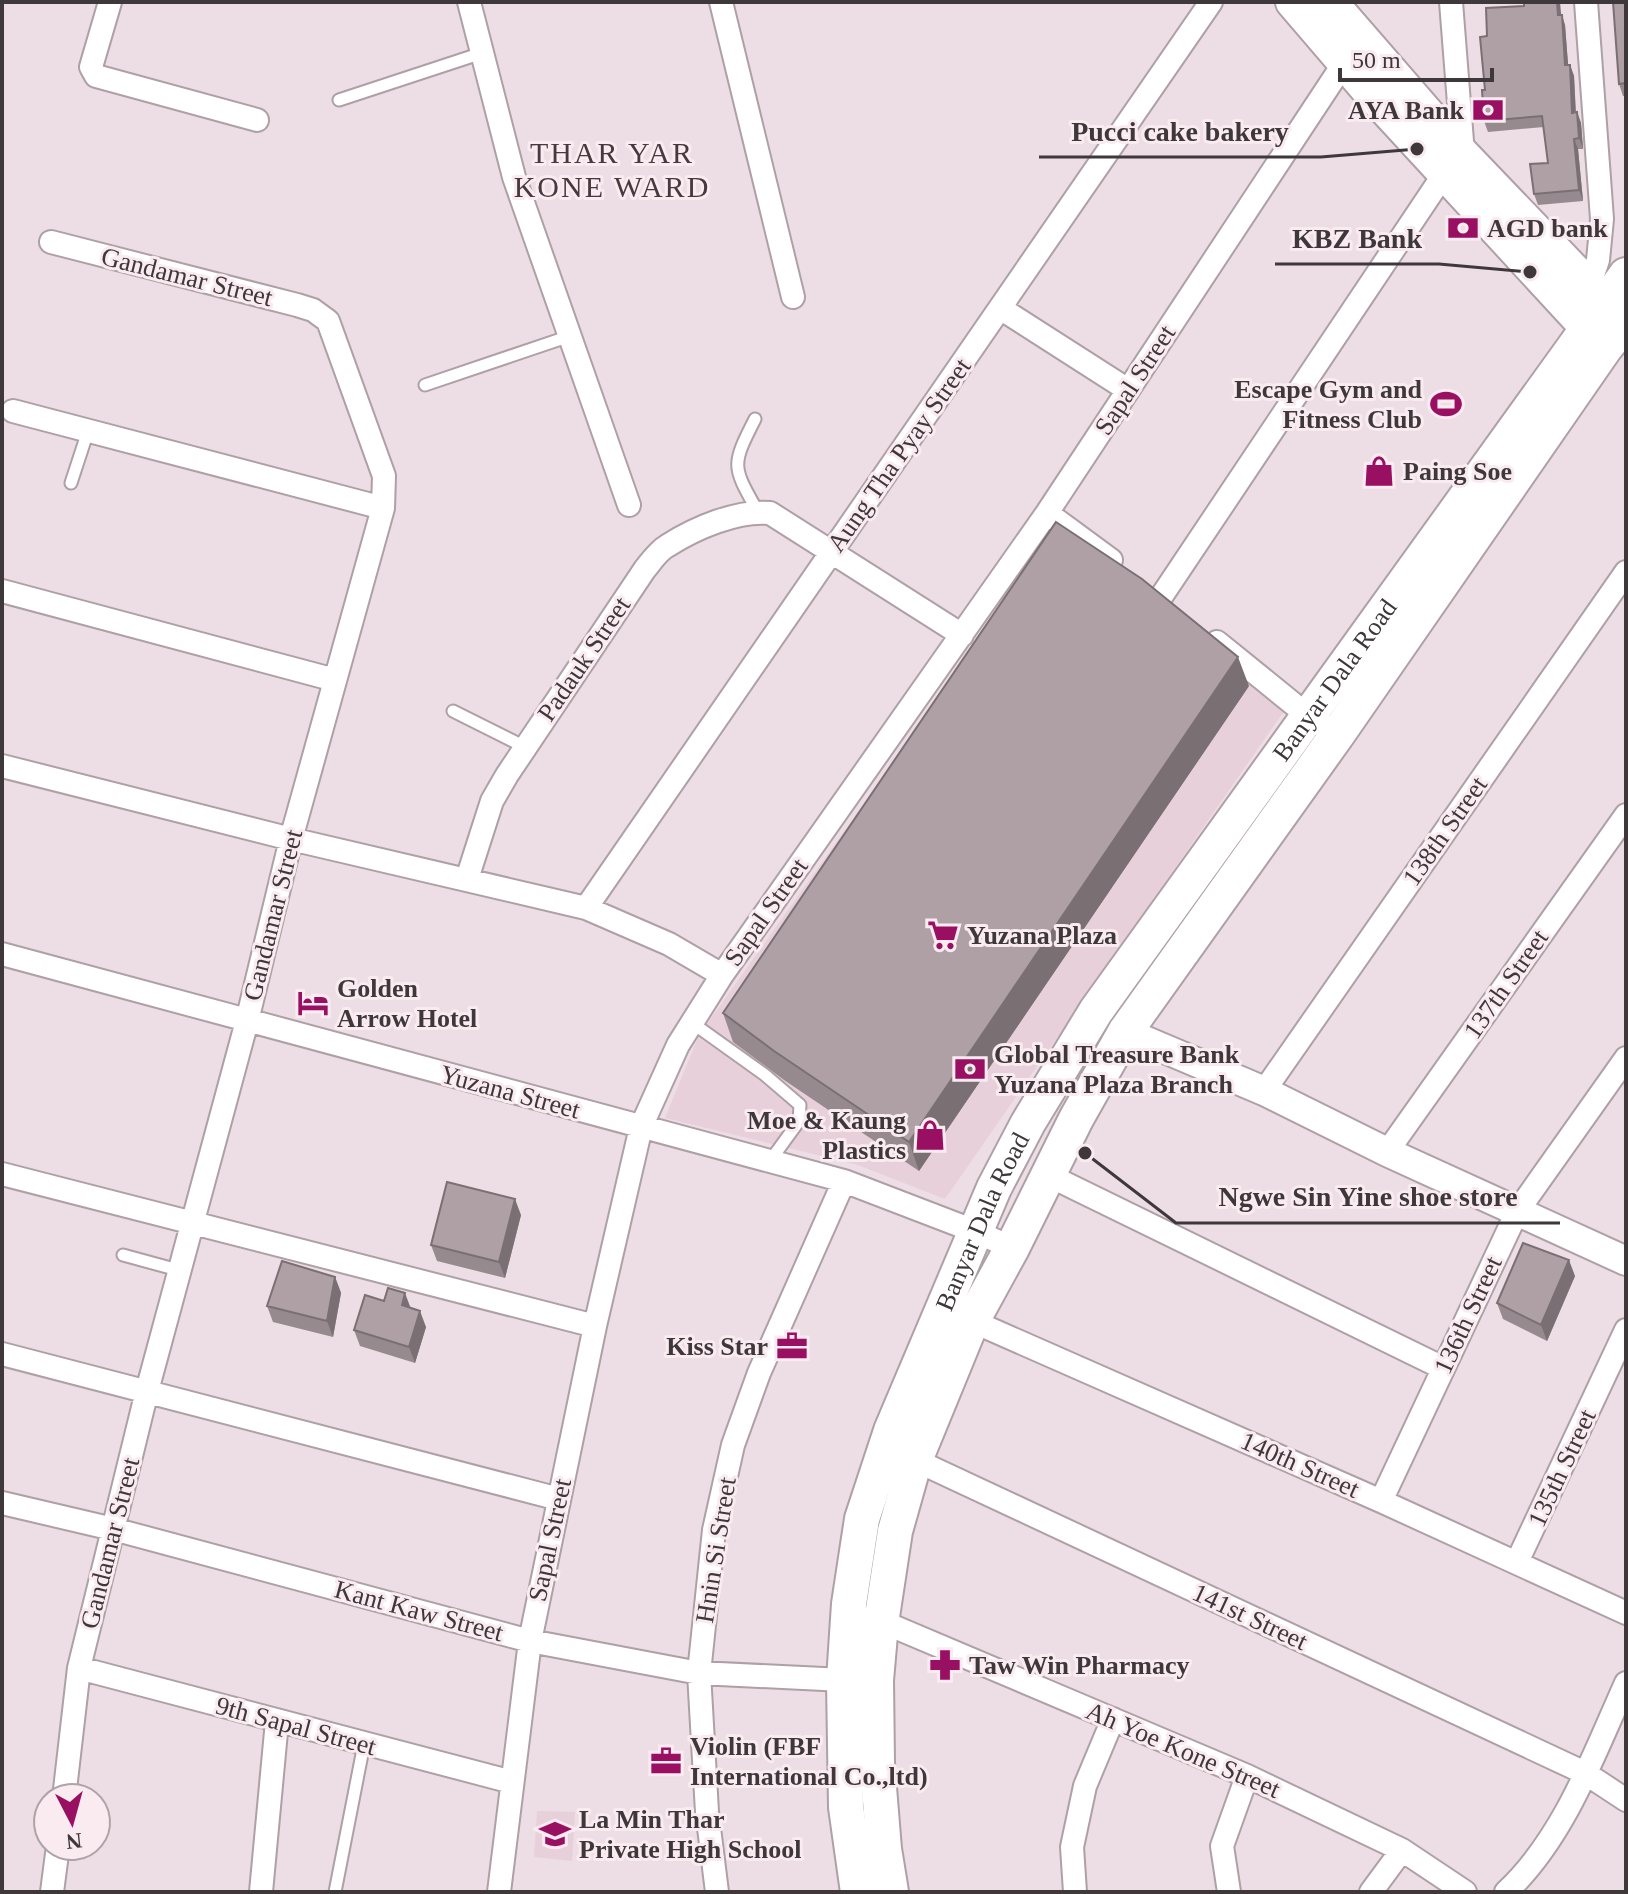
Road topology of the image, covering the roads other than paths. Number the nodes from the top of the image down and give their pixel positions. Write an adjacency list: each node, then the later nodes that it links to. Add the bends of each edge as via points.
1 (110, 2): 12 (street, via 91,67 96,76)
2 (469, 2): 9 (street)
3 (721, 2): 15 (street)
4 (1211, 2): 16 (street, Aung Tha Pyay Street)
5 (1292, 2): 10 (main road)
6 (1331, 2): 13 (main road)
7 (1451, 2): 13 (street)
8 (1586, 2): 17 (street, via 1602,219 1598,260)
9 (482, 53): 11 (lane); 18 (street, via 514,177)
10 (1344, 63): 13 (main road); 20 (street, Sapal Street)
11 (339, 100)
12 (257, 120)
13 (1454, 164): 17 (main road); 17 (main road); 28 (street, via 1167,602)
14 (51, 242): 26 (street, Gandamar Street, via 297,305 328,321 384,476)
15 (793, 297)
16 (1000, 308): 20 (street); 29 (street, Aung Tha Pyay Street)
17 (1613, 320): 36 (main road, Banyar Dala Road); 37 (main road, Banyar Dala Road)
18 (570, 336): 19 (lane); 25 (street)
19 (425, 385)
20 (1128, 390): 28 (street, Sapal Street)
21 (13, 411): 23 (street)
22 (755, 419): 27 (lane, via 737,454 738,477)
23 (88, 431): 24 (lane); 26 (street)
24 (71, 483)
25 (629, 505)
26 (383, 508): 34 (street, Gandamar Street)
27 (764, 513): 29 (street); 38 (street, Padauk Street, via 714,523 664,547)
28 (1047, 513): 33 (street, Sapal Street)
29 (832, 551): 33 (street); 43 (street, Aung Tha Pyay Street)
30 (1626, 572): 50 (street, 138th Street)
31 (2, 591): 34 (street)
32 (1195, 625): 36 (street)
33 (962, 635): 45 (street, Sapal Street)
34 (335, 680): 41 (street, Gandamar Street)
35 (453, 711): 38 (lane)
36 (1307, 715): 37 (street); 59 (main road, Banyar Dala Road, via 1096,1011 1028,1123)
37 (1337, 735): 48 (main road, Banyar Dala Road)
38 (525, 747): 42 (street, Padauk Street, via 492,801)
39 (2, 766): 41 (street)
40 (1626, 815): 52 (street, 137th Street)
41 (291, 839): 42 (street); 46 (street, Gandamar Street)
42 (467, 879): 43 (street)
43 (586, 908): 45 (street, via 669,944)
44 (2, 954): 46 (street, Yuzana Street)
45 (722, 975): 47 (street, Sapal Street)
46 (247, 1021): 51 (street, Yuzana Street); 58 (street, Gandamar Street)
47 (691, 1022): 51 (street, Sapal Street); 53 (lane, via 800,1105 799,1121)
48 (1125, 1032): 50 (street); 55 (main road, Banyar Dala Road)
49 (1626, 1058): 57 (street, 136th Street)
50 (1264, 1091): 52 (street)
51 (641, 1127): 53 (street, Yuzana Street); 65 (street, Sapal Street)
52 (1387, 1152): 57 (street)
53 (770, 1161): 56 (street, Yuzana Street)
54 (2, 1174): 58 (street)
55 (1048, 1175): 60 (main road, Banyar Dala Road); 68 (street)
56 (844, 1181): 59 (street, Yuzana Street); 81 (street, Hnin Si Street, via 733,1445 714,1530)
57 (1517, 1212): 62 (street); 68 (street, 136th Street)
58 (190, 1224): 63 (street, Gandamar Street); 65 (street)
59 (977, 1232): 60 (street, Yuzana Street); 76 (main road, Banyar Dala Road, via 891,1431 862,1519)
60 (1012, 1248): 64 (main road, Banyar Dala Road)
61 (123, 1255): 63 (lane)
62 (1626, 1261)
63 (178, 1270): 69 (street, Gandamar Street)
64 (972, 1321): 70 (main road, Banyar Dala Road); 72 (street, 140th Street)
65 (595, 1326): 71 (street, Sapal Street)
66 (1626, 1330): 75 (street, 135th Street)
67 (2, 1354): 69 (street)
68 (1443, 1368): 72 (street, 136th Street)
69 (147, 1391): 71 (street); 74 (street, Gandamar Street)
70 (915, 1460): 78 (main road, Banyar Dala Road, via 895,1531); 87 (street, 141st Street)
71 (559, 1499): 79 (street, Sapal Street)
72 (1381, 1501): 75 (street, 140th Street)
73 (2, 1503): 74 (street, Kant Kaw Street)
74 (113, 1529): 79 (street, Kant Kaw Street); 80 (street, Gandamar Street)
75 (1517, 1562): 77 (street, 140th Street)
76 (849, 1604): 78 (street, Ah Yoe Kone Street); 82 (main road, Banyar Dala Road)
77 (1626, 1613)
78 (881, 1623): 84 (street, Ah Yoe Kone Street); 100 (main road, Banyar Dala Road, via 877,1763)
79 (530, 1641): 81 (street, Kant Kaw Street); 90 (street, Sapal Street)
80 (79, 1668): 85 (street, 9th Sapal Street); 89 (street, Gandamar Street)
81 (699, 1673): 82 (street, Kant Kaw Street); 98 (street, Hnin Si Street)
82 (844, 1680): 99 (main road, Banyar Dala Road, via 846,1807)
83 (1626, 1683): 87 (street)
84 (1113, 1719): 88 (street, Ah Yoe Kone Street); 101 (street, via 1085,1786 1072,1847)
85 (277, 1721): 86 (street, 9th Sapal Street); 95 (street)
86 (364, 1744): 90 (street, 9th Sapal Street); 96 (lane)
87 (1585, 1773): 91 (street, 141st Street); 105 (street, via 1551,1836)
88 (1247, 1776): 92 (street, Ah Yoe Kone Street); 102 (street, via 1222,1846)
89 (66, 1782)
90 (512, 1782): 97 (street, Sapal Street)
91 (1626, 1800)
92 (1402, 1850): 103 (street); 104 (street, Ah Yoe Kone Street)
93 (56, 1862): 94 (street)
94 (52, 1892)
95 (261, 1892)
96 (335, 1892)
97 (499, 1892)
98 (717, 1892)
99 (858, 1892)
100 (891, 1892)
101 (1075, 1892)
102 (1229, 1892)
103 (1371, 1892)
104 (1465, 1892)
105 (1506, 1892)

